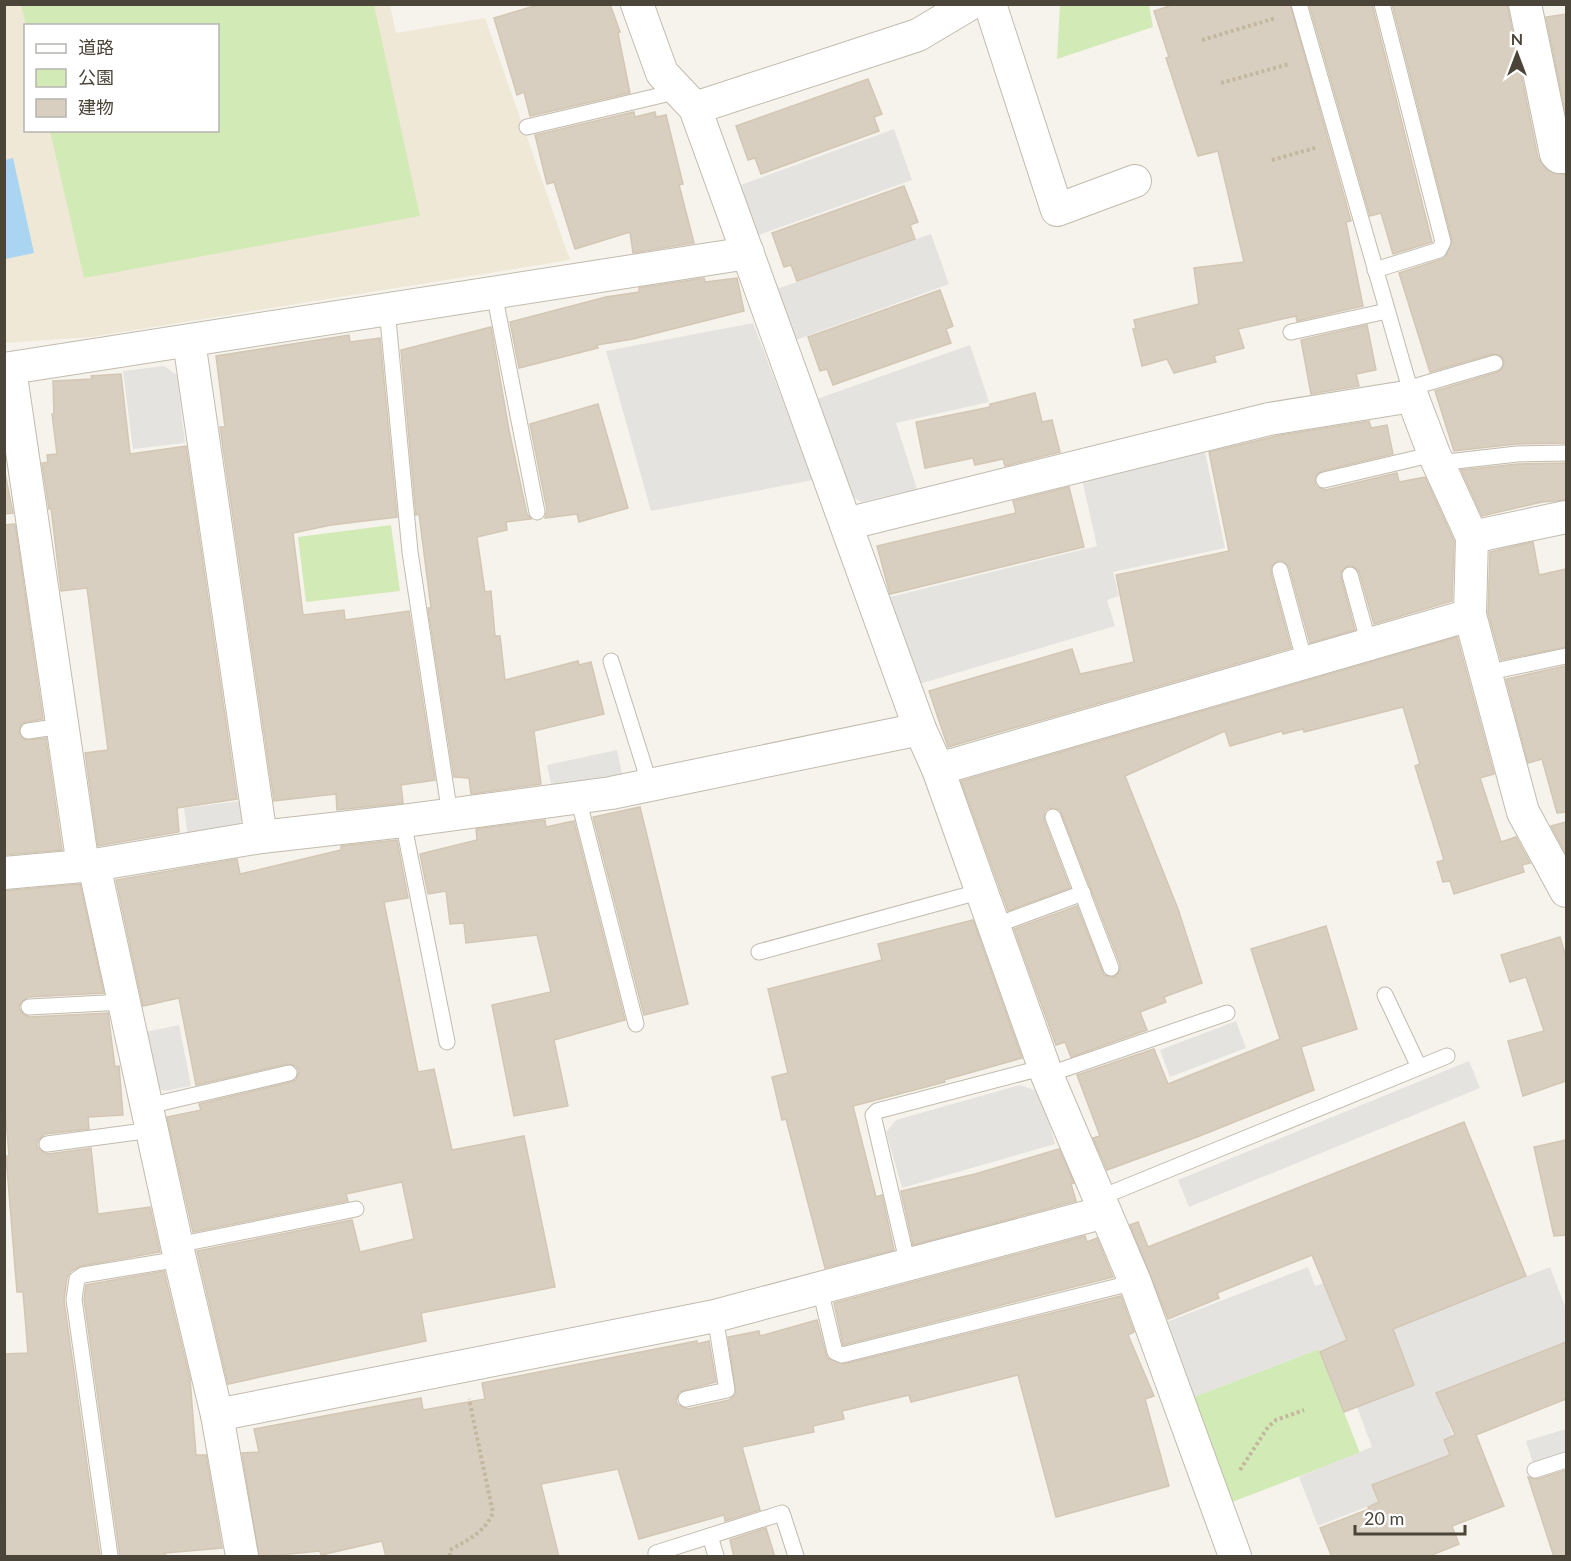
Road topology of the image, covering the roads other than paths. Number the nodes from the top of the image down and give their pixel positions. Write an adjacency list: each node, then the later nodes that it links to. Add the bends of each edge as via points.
1 (637, 4): 7 (street, via 662,73)
2 (970, 4): 7 (street, via 918,35)
3 (990, 4): 10 (street, via 1057,210)
4 (1382, 4): 12 (lane, via 1443,242 1439,250)
5 (1525, 4): 9 (street, via 1556,154)
6 (1300, 7): 12 (lane)
7 (687, 100): 8 (lane); 11 (street)
8 (527, 127)
9 (1566, 157)
10 (1135, 181)
11 (748, 253): 13 (street); 26 (street)
12 (1375, 270): 15 (lane)
13 (495, 293): 14 (street); 24 (lane)
14 (387, 309): 17 (street); 42 (lane, via 410,552)
15 (1388, 311): 16 (lane); 20 (lane)
16 (1291, 332)
17 (189, 341): 19 (street); 45 (street)
18 (1495, 363): 20 (lane)
19 (7, 369): 36 (street)
20 (1411, 392): 22 (street); 26 (street, via 1269,419)
21 (1566, 453): 22 (lane)
22 (1436, 459): 23 (lane); 27 (street)
23 (1324, 480)
24 (537, 512)
25 (1566, 517): 27 (street)
26 (846, 524): 37 (street)
27 (1472, 537): 30 (street)
28 (1280, 570): 34 (lane)
29 (1350, 575): 31 (lane)
30 (1470, 615): 31 (street); 35 (street)
31 (1369, 644): 34 (street)
32 (1566, 656): 35 (lane)
33 (611, 661): 40 (lane)
34 (1305, 663): 39 (street)
35 (1485, 673): 49 (street, via 1523,812)
36 (62, 726): 38 (lane); 46 (street)
37 (920, 729): 39 (street); 40 (street)
38 (28, 731)
39 (938, 769): 48 (street)
40 (650, 785): 41 (street)
41 (578, 798): 42 (street); 58 (lane)
42 (450, 815): 44 (street)
43 (1053, 817): 50 (lane)
44 (403, 821): 45 (street); 59 (lane)
45 (261, 837): 46 (street)
46 (88, 865): 47 (street); 55 (street)
47 (4, 873)
48 (982, 891): 51 (street); 52 (lane)
49 (1566, 891)
50 (1083, 893): 51 (lane); 53 (lane)
51 (994, 926): 62 (street)
52 (759, 952)
53 (1112, 968)
54 (1385, 995): 61 (lane)
55 (124, 1002): 56 (lane); 64 (street)
56 (29, 1007)
57 (1227, 1013): 62 (lane)
58 (636, 1024)
59 (447, 1042)
60 (1446, 1056): 61 (lane)
61 (1419, 1067): 66 (lane)
62 (1046, 1071): 66 (street); 69 (lane, via 873,1115)
63 (289, 1073): 64 (lane)
64 (150, 1118): 65 (lane); 68 (street)
65 (47, 1144)
66 (1102, 1205): 69 (street); 70 (street)
67 (356, 1209): 68 (lane)
68 (179, 1252): 74 (street); 79 (lane, via 83,1275 75,1285)
69 (908, 1265): 71 (street)
70 (1135, 1282): 71 (lane, via 842,1356 836,1352); 83 (street)
71 (820, 1288): 72 (street)
72 (715, 1316): 73 (lane, via 727,1390); 74 (street)
73 (686, 1399)
74 (217, 1415): 80 (street)
75 (1566, 1460): 76 (lane)
76 (1535, 1470)
77 (710, 1536): 78 (lane); 81 (lane); 82 (lane, via 782,1513)
78 (656, 1553)
79 (110, 1557)
80 (242, 1557)
81 (716, 1557)
82 (796, 1557)
83 (1235, 1557)

